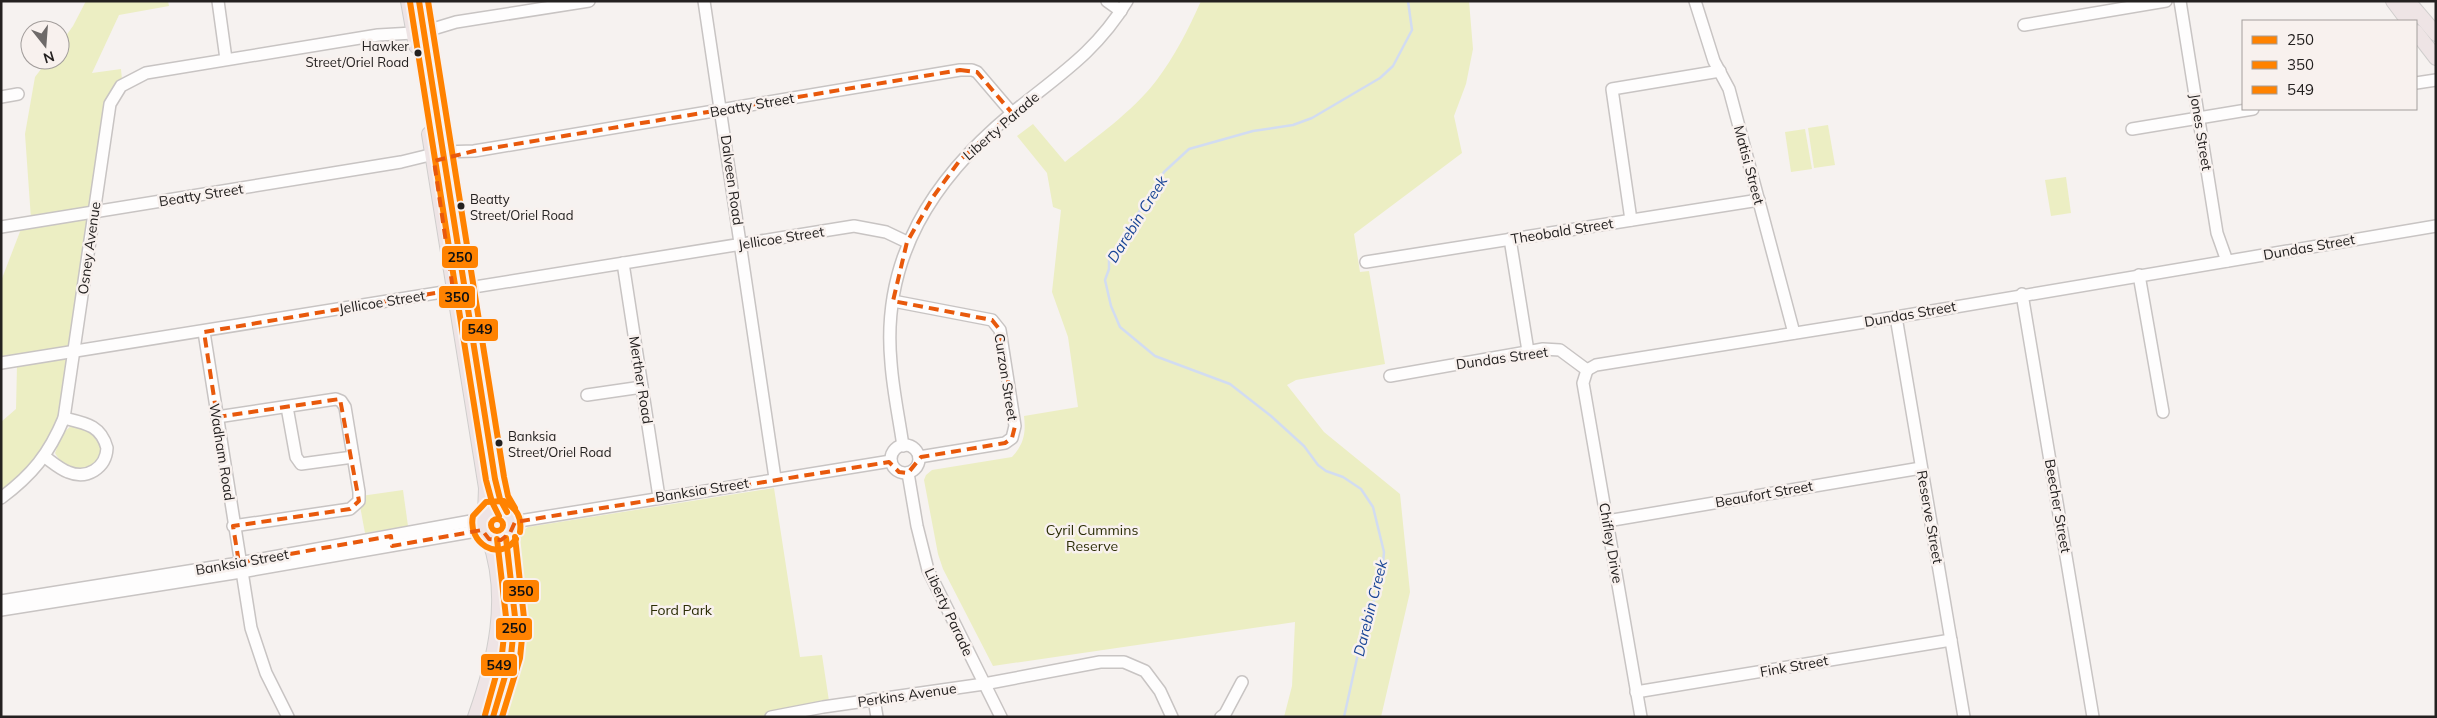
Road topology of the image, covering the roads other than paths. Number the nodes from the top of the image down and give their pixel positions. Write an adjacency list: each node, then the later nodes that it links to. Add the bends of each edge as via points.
1 (218, 1): 20 (street)
2 (408, 1): 16 (main road)
3 (419, 1): 16 (main road)
4 (589, 1): 12 (street, Osney Avenue)
5 (704, 1): 26 (street, Dalveen Road)
6 (1107, 1): 13 (street)
7 (1695, 1): 21 (street, Matisi Street)
8 (2166, 1): 15 (street)
9 (2180, 1): 29 (street, Jones Street)
10 (2393, 1): 14 (main road)
11 (2408, 1): 18 (main road)
12 (534, 6): 16 (street, Osney Avenue)
13 (1124, 6): 28 (street, Liberty Parade, via 1100,40)
14 (2407, 20)
15 (2024, 25)
16 (417, 29): 20 (street, Osney Avenue); 31 (main road)
17 (2417, 33): 19 (main road)
18 (2436, 34)
19 (2436, 58)
20 (226, 59): 33 (street, Osney Avenue, via 146,74 121,86 110,104)
21 (1720, 71): 32 (street, Matisi Street, via 1729,89); 34 (street, via 1612,89)
22 (2436, 80): 23 (street)
23 (2417, 83)
24 (18, 94): 25 (street)
25 (1, 97)
26 (721, 110): 28 (street, Beatty Street, via 972,70 984,78); 31 (street, Beatty Street); 39 (street, Dalveen Road)
27 (2246, 110): 29 (street)
28 (1012, 113): 38 (street, Liberty Parade, via 960,160)
29 (2199, 117): 30 (street); 40 (street, Jones Street, via 2217,233)
30 (2132, 129)
31 (438, 157): 33 (street, Beatty Street); 44 (main road)
32 (1758, 200): 34 (street, Theobald Street); 49 (street, Matisi Street)
33 (94, 212): 36 (street, Beatty Street); 50 (street, Osney Avenue)
34 (1631, 220): 37 (street, Theobald Street)
35 (2436, 226): 40 (street, Dundas Street)
36 (1, 227)
37 (1510, 239): 41 (street, Theobald Street); 51 (street)
38 (907, 242): 39 (street, Jellicoe Street, via 886,232 854,226); 46 (street, Liberty Parade)
39 (741, 244): 42 (street, Jellicoe Street); 68 (street, Dalveen Road)
40 (2227, 261): 43 (street, Dundas Street)
41 (1366, 262)
42 (623, 263): 44 (street, Jellicoe Street); 55 (street, Merther Road)
43 (2139, 275): 45 (street, Dundas Street); 58 (street)
44 (459, 289): 48 (street, Jellicoe Street); 71 (main road, via 495,479 500,499); 73 (main road, via 486,488)
45 (2022, 294): 47 (street, Dundas Street); 94 (street, Beecher Street)
46 (893, 301): 61 (street, Liberty Parade, via 890,362); 64 (street, Curzon Street, via 992,320 1000,330 1014,426 1012,438 1005,443)
47 (1896, 317): 49 (street, Dundas Street); 66 (street, Reserve Street)
48 (204, 332): 50 (street, Jellicoe Street); 59 (street, Wadham Road)
49 (1794, 333): 53 (street, Dundas Street, via 1596,365)
50 (74, 352): 52 (street, Jellicoe Street); 60 (street, Osney Avenue)
51 (1528, 352): 53 (street, Dundas Street, via 1560,350); 54 (street, Dundas Street)
52 (1, 364)
53 (1587, 370): 72 (street, Chifley Drive, via 1583,383)
54 (1390, 376)
55 (642, 387): 56 (street); 69 (street, Merther Road)
56 (587, 395)
57 (287, 407): 59 (street); 63 (street, via 300,464); 63 (street, via 341,401)
58 (2163, 412)
59 (217, 417): 74 (street, Wadham Road)
60 (64, 418): 62 (street, Osney Avenue); 62 (street, via 92,425 100,431 108,448 103,462 96,470 84,475 66,471)
61 (903, 446): 64 (street, via 912,448); 65 (street, via 895,450)
62 (45, 456): 70 (street, Osney Avenue, via 21,484)
63 (352, 457): 74 (street, via 358,501 350,510)
64 (919, 458): 67 (street, via 917,467)
65 (891, 461): 67 (street, via 896,470); 68 (street, Banksia Street)
66 (1921, 468): 72 (street, Beaufort Street); 79 (street, Reserve Street)
67 (908, 473): 81 (street, Liberty Parade, via 928,570)
68 (775, 478): 69 (street, Banksia Street)
69 (659, 497): 71 (street, Banksia Street)
70 (1, 498)
71 (510, 517): 73 (main road, via 496,509); 75 (main road, via 510,533)
72 (1608, 521): 82 (street, Chifley Drive)
73 (484, 525): 75 (main road, via 495,541); 76 (street, Banksia Street); 85 (main road, via 495,554 500,618 489,679)
74 (233, 526): 76 (street, Wadham Road)
75 (506, 538): 86 (main road, via 515,617 511,656)
76 (240, 567): 77 (street, Banksia Street); 78 (street, Banksia Street); 84 (street, Wadham Road, via 251,628 266,673)
77 (1, 601)
78 (1, 610)
79 (1951, 640): 82 (street, Fink Street); 93 (street, Reserve Street)
80 (1242, 682): 91 (street)
81 (984, 684): 83 (street, Perkins Avenue); 89 (street, Liberty Parade); 90 (street, Perkins Avenue, via 1100,662 1124,662 1144,672 1160,691)
82 (1636, 692): 92 (street, Chifley Drive)
83 (874, 699): 87 (street, Perkins Avenue); 88 (street)
84 (288, 717)
85 (475, 717)
86 (492, 717)
87 (771, 717)
88 (877, 717)
89 (1001, 717)
90 (1172, 717)
91 (1221, 717)
92 (1641, 717)
93 (1964, 717)
94 (2093, 717)

